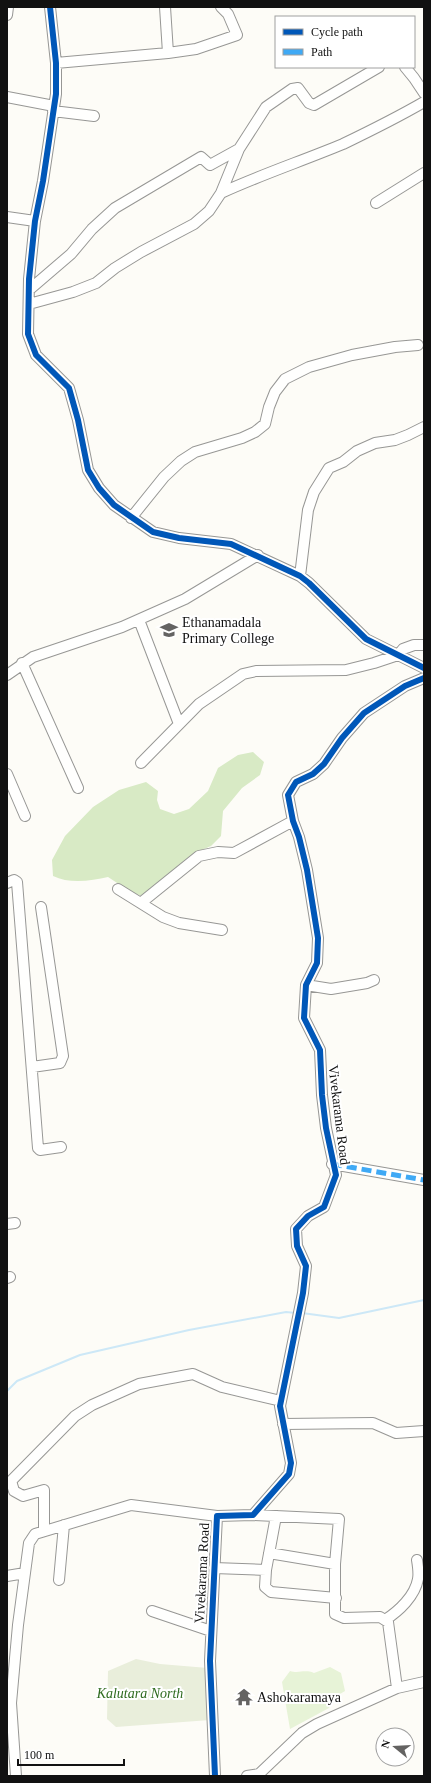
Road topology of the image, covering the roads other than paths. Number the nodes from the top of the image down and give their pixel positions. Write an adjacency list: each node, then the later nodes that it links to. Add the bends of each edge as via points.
1 (8, 7): 5 (street)
2 (50, 7): 7 (street)
3 (165, 7): 6 (street)
4 (221, 7): 6 (street, via 228,14 237,35 196,49)
5 (7, 15)
6 (168, 53): 7 (street)
7 (56, 63): 13 (street)
8 (376, 68): 15 (street, via 314,105 309,104 298,88 292,89 266,108)
9 (406, 68): 10 (street)
10 (424, 93)
11 (7, 97): 13 (street)
12 (424, 102): 17 (street, via 342,144)
13 (54, 109): 14 (street); 20 (street)
14 (94, 116)
15 (239, 149): 17 (street); 21 (street, via 210,165 201,157 115,208 92,229 71,254)
16 (424, 173): 18 (street)
17 (221, 193): 22 (street, via 208,211 194,224 141,252 96,283)
18 (376, 203)
19 (7, 217): 20 (street)
20 (35, 221): 21 (street)
21 (29, 290): 22 (street)
22 (29, 304): 25 (street, via 28,334 36,355 69,388 88,470 114,505)
23 (418, 345): 25 (street, via 352,355 309,367 285,379 275,392 265,424 242,438 196,452 181,461 164,477)
24 (424, 427): 27 (street, via 408,436 375,443 329,468 314,492 308,510)
25 (131, 518): 26 (street, via 153,532 231,544)
26 (258, 555): 27 (street); 28 (street, via 185,599)
27 (300, 576): 30 (street, via 366,639)
28 (139, 620): 31 (street); 35 (street)
29 (424, 645): 30 (street, via 403,649)
30 (398, 655): 32 (street); 35 (street, via 346,670 256,671 244,674 199,704)
31 (22, 663): 33 (street); 38 (street)
32 (424, 668)
33 (7, 675)
34 (424, 678): 40 (street, Vivekarama Road, via 405,686 364,713 324,764 313,774 296,782 288,795)
35 (179, 724): 36 (street)
36 (141, 762)
37 (7, 774): 39 (street)
38 (78, 788)
39 (25, 816)
40 (293, 821): 43 (street, via 234,853 218,852 199,856); 47 (street, Vivekarama Road, via 307,870 318,938 317,963)
41 (7, 883): 48 (street, via 14,880 17,882)
42 (118, 889): 43 (street)
43 (142, 902): 45 (street, via 163,917 179,923)
44 (42, 907): 48 (street, via 63,1056 60,1063)
45 (222, 930)
46 (374, 980): 47 (street, via 331,989)
47 (306, 985): 50 (street, Vivekarama Road, via 304,1018 320,1050 322,1095)
48 (32, 1066): 49 (street, via 38,1148 40,1150)
49 (61, 1147)
50 (332, 1164): 51 (street); 52 (street, Vivekarama Road, via 336,1175 324,1207 308,1216 296,1229 297,1246 306,1266)
51 (424, 1180)
52 (281, 1401): 53 (street, Vivekarama Road); 59 (street, via 222,1387 193,1374 140,1384 92,1405 76,1416 11,1481 14,1491 23,1496 44,1490)
53 (283, 1424): 54 (street, via 373,1423 396,1433); 55 (street, Vivekarama Road, via 291,1463 289,1474)
54 (424, 1431)
55 (253, 1515): 56 (street, Vivekarama Road); 57 (street)
56 (217, 1516): 58 (street, via 131,1505); 63 (street, Vivekarama Road)
57 (276, 1516): 60 (street); 62 (street, via 339,1519)
58 (64, 1525): 59 (street); 67 (street)
59 (44, 1531): 65 (street, via 35,1534 29,1543)
60 (269, 1553): 62 (street); 64 (street)
61 (418, 1560): 70 (street, via 418,1580 410,1598 396,1613)
62 (335, 1564): 68 (street)
63 (214, 1568): 64 (street); 71 (street, Vivekarama Road)
64 (266, 1570): 68 (street, via 265,1587 271,1592)
65 (25, 1573): 66 (street); 75 (street, via 11,1703)
66 (7, 1576)
67 (60, 1580)
68 (336, 1598): 70 (street, via 335,1614 344,1618 380,1617)
69 (152, 1611): 71 (street)
70 (385, 1620): 73 (street, via 388,1622)
71 (211, 1631): 76 (street, Vivekarama Road)
72 (424, 1682): 73 (street)
73 (397, 1688): 74 (street, via 302,1733)
74 (259, 1775): 77 (street)
75 (16, 1776)
76 (215, 1776)
77 (248, 1776)

